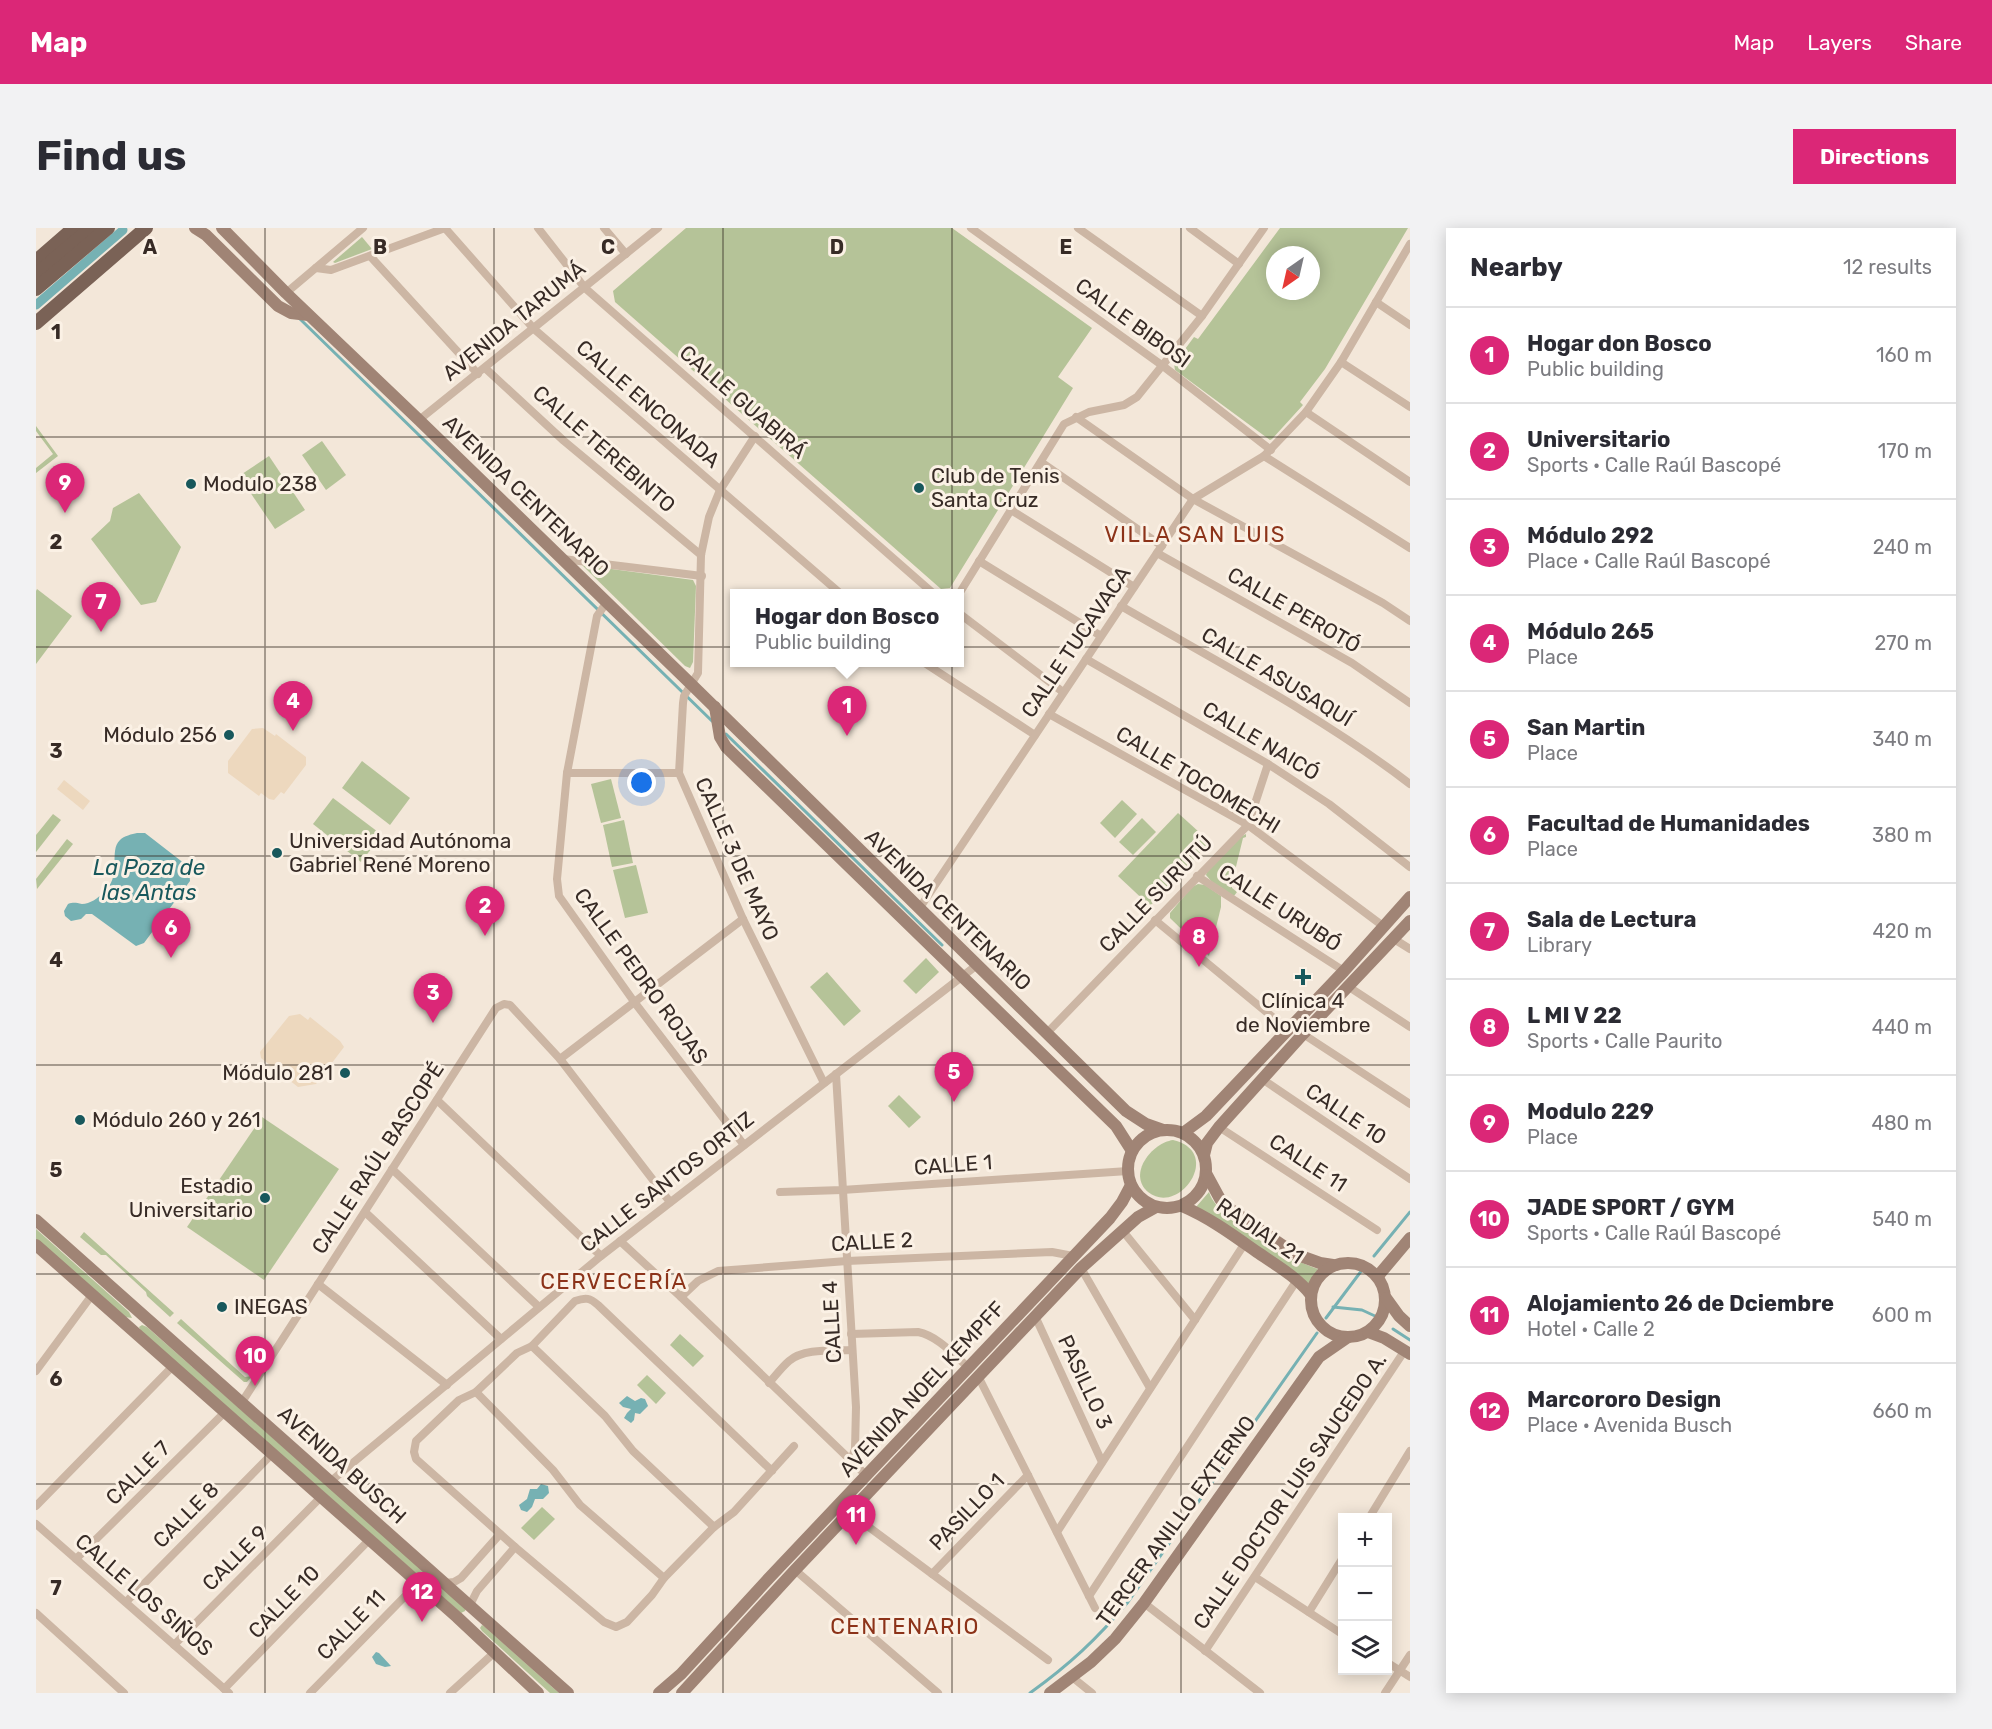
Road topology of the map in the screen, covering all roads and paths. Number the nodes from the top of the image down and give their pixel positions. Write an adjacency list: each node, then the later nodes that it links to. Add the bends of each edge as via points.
1 (74, 228): 19 (main road)
2 (91, 228): 22 (main road)
3 (108, 228): 24 (main road)
4 (146, 228): 29 (main road)
5 (195, 228): 27 (main road, AVENIDA CENTENARIO, via 278,306)
6 (222, 228): 25 (main road, AVENIDA CENTENARIO)
7 (363, 228): 21 (street)
8 (445, 228): 18 (street); 31 (street, CALLE ENCONADA)
9 (538, 228): 23 (street, CALLE GUABIRÁ)
10 (604, 228): 17 (street)
11 (658, 228): 17 (street, AVENIDA TARUMÁ)
12 (971, 228): 33 (street, CALLE BIBOSI)
13 (1078, 228): 28 (street)
14 (1190, 228): 20 (street)
15 (1264, 228): 20 (street)
16 (1410, 246): 26 (street, CALLE TUCAVACA)
17 (626, 254): 23 (street, AVENIDA TARUMÁ)
18 (370, 256): 21 (street, via 331,270); 34 (street, CALLE TEREBINTO)
19 (36, 261)
20 (1239, 264): 28 (street)
21 (316, 268): 25 (street)
22 (36, 275)
23 (585, 288): 31 (street, AVENIDA TARUMÁ); 39 (street, CALLE GUABIRÁ)
24 (36, 289)
25 (286, 293): 27 (main road, AVENIDA CENTENARIO)
26 (1376, 302): 30 (street); 32 (street, CALLE TUCAVACA)
27 (300, 314): 38 (main road, AVENIDA CENTENARIO)
28 (1202, 316): 33 (street)
29 (36, 323)
30 (1410, 325)
31 (534, 329): 34 (street, AVENIDA TARUMÁ); 43 (street, CALLE ENCONADA)
32 (1341, 362): 35 (street); 36 (street, CALLE TUCAVACA)
33 (1163, 366): 37 (street, via 1137,397 1124,405); 40 (street, CALLE BIBOSI)
34 (482, 371): 38 (street, AVENIDA TARUMÁ); 48 (street, CALLE TEREBINTO)
35 (1410, 407)
36 (1306, 412): 40 (street, CALLE TUCAVACA); 42 (street)
37 (1076, 417): 41 (street, via 1064,424); 44 (street)
38 (419, 420): 49 (main road, AVENIDA CENTENARIO)
39 (755, 436): 43 (street, CALLE 3 DE MAYO); 54 (street, CALLE GUABIRÁ)
40 (1267, 453): 44 (street, CALLE TUCAVACA); 46 (street, CALLE BIBOSI)
41 (1041, 462): 45 (street); 47 (street, CALLE PEROTÓ)
42 (1410, 482)
43 (720, 490): 48 (street, CALLE 3 DE MAYO); 53 (street, CALLE ENCONADA)
44 (1193, 499): 47 (street, CALLE TUCAVACA); 59 (street)
45 (1011, 510): 50 (street); 52 (street)
46 (1410, 548)
47 (1160, 549): 52 (street, CALLE TUCAVACA); 65 (street, CALLE PEROTÓ, via 1352,663)
48 (701, 555): 51 (street, CALLE 3 DE MAYO)
49 (563, 559): 51 (street); 57 (main road, AVENIDA CENTENARIO)
50 (979, 561): 55 (street); 60 (street)
51 (702, 576): 63 (street, CALLE 3 DE MAYO, via 698,673)
52 (1134, 587): 56 (street, CALLE TUCAVACA)
53 (835, 589)
54 (928, 589)
55 (961, 589)
56 (1121, 606): 60 (street, CALLE TUCAVACA); 72 (street, CALLE ASUSAQUÍ, via 1319,721 1372,754)
57 (602, 609): 63 (main road, AVENIDA CENTENARIO); 70 (street, CALLE PEDRO ROJAS)
58 (964, 617): 64 (street)
59 (1410, 621)
60 (1101, 636): 61 (street, CALLE TUCAVACA)
61 (1086, 658): 64 (street, CALLE TUCAVACA); 69 (street, CALLE NAICÓ)
62 (929, 667): 68 (street)
63 (688, 691): 66 (main road, AVENIDA CENTENARIO); 71 (street, CALLE 3 DE MAYO)
64 (1063, 692): 67 (street, CALLE TUCAVACA)
65 (1410, 703)
66 (715, 707): 78 (main road, AVENIDA CENTENARIO); 88 (main road, AVENIDA CENTENARIO, via 720,737 726,747)
67 (1049, 714): 68 (street, CALLE TUCAVACA); 73 (street, CALLE TOCOMECHI)
68 (1035, 735): 78 (street, CALLE TUCAVACA)
69 (1268, 764): 73 (street, CALLE SURUTÚ); 74 (street, CALLE NAICÓ, via 1329,804)
70 (567, 773): 71 (street); 91 (street, CALLE PEDRO ROJAS, via 557,879 559,896)
71 (679, 773): 79 (street, CALLE 3 DE MAYO)
72 (1410, 784)
73 (1248, 825): 75 (street, CALLE SURUTÚ); 82 (street, CALLE TOCOMECHI)
74 (1410, 867)
75 (1197, 876): 80 (street, CALLE SURUTÚ); 87 (street, CALLE URUBÓ)
76 (1410, 897): 82 (main road)
77 (1410, 906): 83 (main road)
78 (920, 909): 86 (main road, AVENIDA CENTENARIO)
79 (743, 920): 91 (street); 99 (street, CALLE 3 DE MAYO)
80 (1155, 920): 93 (street); 94 (street, CALLE SURUTÚ)
81 (1410, 921): 83 (main road)
82 (1383, 926): 85 (main road)
83 (1394, 939): 84 (street); 85 (main road); 89 (main road)
84 (1410, 950)
85 (1354, 960): 87 (main road)
86 (977, 965): 88 (street, CALLE SANTOS ORTIZ); 94 (main road, AVENIDA CENTENARIO)
87 (1344, 971): 93 (main road)
88 (961, 977): 97 (street, CALLE SANTOS ORTIZ); 106 (main road, AVENIDA CENTENARIO, via 1116,1126)
89 (1349, 987): 90 (main road); 92 (street)
90 (1335, 1002): 93 (main road, via 1305,1023); 95 (main road)
91 (635, 1003): 96 (street); 105 (street, CALLE PEDRO ROJAS)
92 (1410, 1027)
93 (1287, 1029): 98 (main road, via 1283,1045 1265,1068); 104 (main road, via 1206,1116)
94 (1046, 1034): 103 (main road, AVENIDA CENTENARIO, via 1126,1111 1146,1125)
95 (1303, 1034): 98 (main road); 101 (street)
96 (560, 1059): 100 (street, CALLE RAÚL BASCOPÉ, via 510,1005 504,1004 496,1008); 115 (street)
97 (836, 1074): 99 (street, CALLE SANTOS ORTIZ); 113 (street, CALLE 4)
98 (1262, 1079): 102 (main road); 111 (street, CALLE 10)
99 (824, 1083): 105 (street, CALLE SANTOS ORTIZ)
100 (437, 1100): 108 (street, CALLE RAÚL BASCOPÉ); 127 (street)
101 (1410, 1104)
102 (1219, 1127): 107 (main road); 121 (street, CALLE 11)
103 (1163, 1130): 104 (main road); 106 (main road, via 1150,1133)
104 (1183, 1133): 107 (main road)
105 (744, 1145): 115 (street, CALLE SANTOS ORTIZ)
106 (1132, 1151): 109 (main road)
107 (1204, 1155): 110 (main road)
108 (392, 1169): 118 (street, CALLE RAÚL BASCOPÉ); 139 (street)
109 (1128, 1171): 112 (main road); 113 (street, CALLE 1)
110 (1207, 1175): 116 (main road, via 1199,1194); 130 (main road, RADIAL 21, via 1230,1209 1295,1254)
111 (1410, 1179)
112 (1131, 1185): 117 (main road, via 1137,1195); 128 (main road, AVENIDA NOEL KEMPFF, via 1110,1218)
113 (842, 1190): 114 (street, CALLE 1); 129 (street, CALLE 4)
114 (780, 1192)
115 (670, 1202): 123 (street, CALLE SANTOS ORTIZ)
116 (1182, 1206): 117 (main road); 124 (main road, RADIAL 21)
117 (1155, 1207): 120 (main road, AVENIDA NOEL KEMPFF)
118 (365, 1212): 134 (street, CALLE RAÚL BASCOPÉ); 149 (street)
119 (36, 1220): 140 (main road, AVENIDA BUSCH)
120 (1122, 1230): 131 (main road, AVENIDA NOEL KEMPFF); 142 (street)
121 (1377, 1230)
122 (1410, 1238): 126 (main road)
123 (620, 1241): 127 (street, CALLE SANTOS ORTIZ); 137 (street)
124 (1245, 1243): 133 (main road, RADIAL 21); 142 (street)
125 (36, 1245): 135 (main road, AVENIDA BUSCH)
126 (1406, 1251): 132 (main road)
127 (601, 1256): 139 (street, CALLE SANTOS ORTIZ)
128 (1073, 1256): 129 (street, CALLE 2, via 1052,1252); 156 (main road, AVENIDA NOEL KEMPFF, via 1012,1322 1009,1333)
129 (847, 1261): 137 (street, CALLE 2, via 718,1271 698,1281); 147 (street, CALLE 4)
130 (1333, 1265): 132 (main road, via 1362,1265); 136 (main road, via 1318,1277)
131 (1081, 1268): 141 (main road, AVENIDA NOEL KEMPFF); 159 (street)
132 (1378, 1276): 138 (main road)
133 (1297, 1280): 136 (main road, RADIAL 21); 192 (street)
134 (318, 1284): 158 (street); 161 (street, CALLE RAÚL BASCOPÉ)
135 (92, 1295): 145 (main road, AVENIDA BUSCH); 155 (street)
136 (1311, 1295): 144 (main road, via 1314,1316)
137 (681, 1297): 157 (street)
138 (1386, 1298): 143 (main road); 146 (main road, via 1384,1312)
139 (539, 1306): 149 (street, CALLE SANTOS ORTIZ)
140 (145, 1315): 145 (main road); 161 (main road, AVENIDA BUSCH)
141 (1035, 1317): 156 (main road, AVENIDA NOEL KEMPFF); 167 (street, PASILLO 3)
142 (1195, 1320): 159 (street)
143 (1410, 1326)
144 (1324, 1328): 148 (main road); 153 (main road, TERCER ANILLO EXTERNO)
145 (132, 1330): 154 (main road, AVENIDA BUSCH)
146 (1368, 1332): 148 (main road); 152 (main road)
147 (851, 1334): 151 (street, CALLE 4); 156 (street, via 926,1334)
148 (1348, 1337): 153 (main road, TERCER ANILLO EXTERNO)
149 (501, 1339): 158 (street, CALLE SANTOS ORTIZ)
150 (532, 1346): 160 (street, via 517,1353); 168 (street, via 575,1301 590,1299); 178 (street, via 605,1416 633,1451)
151 (852, 1350): 157 (street, via 798,1356); 166 (street, CALLE 4, via 856,1407)
152 (1407, 1352): 188 (street, CALLE DOCTOR LUIS SAUCEDO A.)
153 (1319, 1357): 194 (main road, TERCER ANILLO EXTERNO)
154 (173, 1366): 162 (main road, AVENIDA BUSCH); 173 (street)
155 (36, 1371)
156 (974, 1372): 169 (street); 170 (main road, AVENIDA NOEL KEMPFF); 174 (main road, AVENIDA NOEL KEMPFF, via 919,1440)
157 (769, 1383): 166 (street)
158 (447, 1385): 171 (street, CALLE SANTOS ORTIZ)
159 (1150, 1388): 167 (street)
160 (476, 1392): 180 (street, via 459,1400 425,1432 416,1441 414,1452 416,1459); 189 (street, via 553,1470 580,1505)
161 (242, 1402): 171 (main road, AVENIDA BUSCH)
162 (225, 1412): 165 (main road, AVENIDA BUSCH); 184 (street, CALLE 7)
163 (794, 1446): 168 (street)
164 (1410, 1451): 175 (street)
165 (272, 1454): 172 (main road, AVENIDA BUSCH); 193 (street, CALLE 8)
166 (851, 1460): 170 (street)
167 (1102, 1462): 179 (street)
168 (772, 1471): 178 (street, via 734,1512)
169 (1028, 1475): 179 (street); 187 (street, PASILLO 1)
170 (865, 1478): 174 (main road, via 847,1501); 177 (main road, AVENIDA NOEL KEMPFF)
171 (331, 1481): 191 (main road, AVENIDA BUSCH)
172 (321, 1497): 181 (main road, AVENIDA BUSCH); 203 (street, CALLE 9)
173 (36, 1506)
174 (850, 1512): 183 (main road, AVENIDA NOEL KEMPFF); 187 (street)
175 (1372, 1513)
176 (36, 1524): 184 (street, CALLE LOS SIÑOS)
177 (821, 1524): 183 (main road, via 823,1536); 218 (main road, AVENIDA NOEL KEMPFF)
178 (714, 1527): 189 (street)
179 (1057, 1532): 192 (street)
180 (500, 1534): 182 (street); 191 (street, via 461,1578)
181 (369, 1540): 190 (main road, AVENIDA BUSCH); 212 (street, CALLE 10)
182 (515, 1547): 189 (street, via 610,1626 627,1622); 195 (street, via 477,1591)
183 (809, 1556): 186 (main road, AVENIDA NOEL KEMPFF)
184 (76, 1559): 193 (street, CALLE LOS SIÑOS)
185 (1338, 1565): 197 (street)
186 (795, 1570): 219 (main road, AVENIDA NOEL KEMPFF); 220 (street)
187 (932, 1574): 207 (street)
188 (1255, 1577): 197 (street); 204 (street, CALLE DOCTOR LUIS SAUCEDO A.)
189 (664, 1578)
190 (418, 1583): 199 (main road, AVENIDA BUSCH); 214 (street, CALLE 11)
191 (445, 1583): 195 (main road, AVENIDA BUSCH)
192 (1089, 1596): 196 (street)
193 (126, 1602): 203 (street, CALLE LOS SIÑOS)
194 (1144, 1603): 204 (street); 210 (main road, TERCER ANILLO EXTERNO, via 1115,1639)
195 (470, 1605): 199 (main road, via 467,1613); 200 (main road, AVENIDA BUSCH)
196 (1095, 1608)
197 (1309, 1612): 201 (street)
198 (36, 1613): 213 (street)
199 (457, 1617): 202 (main road, AVENIDA BUSCH)
200 (486, 1620): 202 (main road, via 476,1622); 217 (main road, AVENIDA BUSCH)
201 (1338, 1631)
202 (475, 1634): 205 (main road, AVENIDA BUSCH)
203 (174, 1645): 212 (street, CALLE LOS SIÑOS)
204 (1205, 1651): 223 (street)
205 (495, 1652): 215 (street); 216 (main road, AVENIDA BUSCH)
206 (1410, 1655): 209 (street)
207 (1048, 1660)
208 (1392, 1666): 209 (street)
209 (1400, 1671): 211 (street); 224 (street)
210 (1072, 1677): 221 (main road, TERCER ANILLO EXTERNO); 222 (street)
211 (1410, 1677)
212 (227, 1691)
213 (124, 1693)
214 (310, 1693)
215 (450, 1693)
216 (538, 1693)
217 (568, 1693)
218 (659, 1693)
219 (682, 1693)
220 (938, 1693)
221 (1050, 1693)
222 (1092, 1693)
223 (1260, 1693)
224 (1385, 1693)

